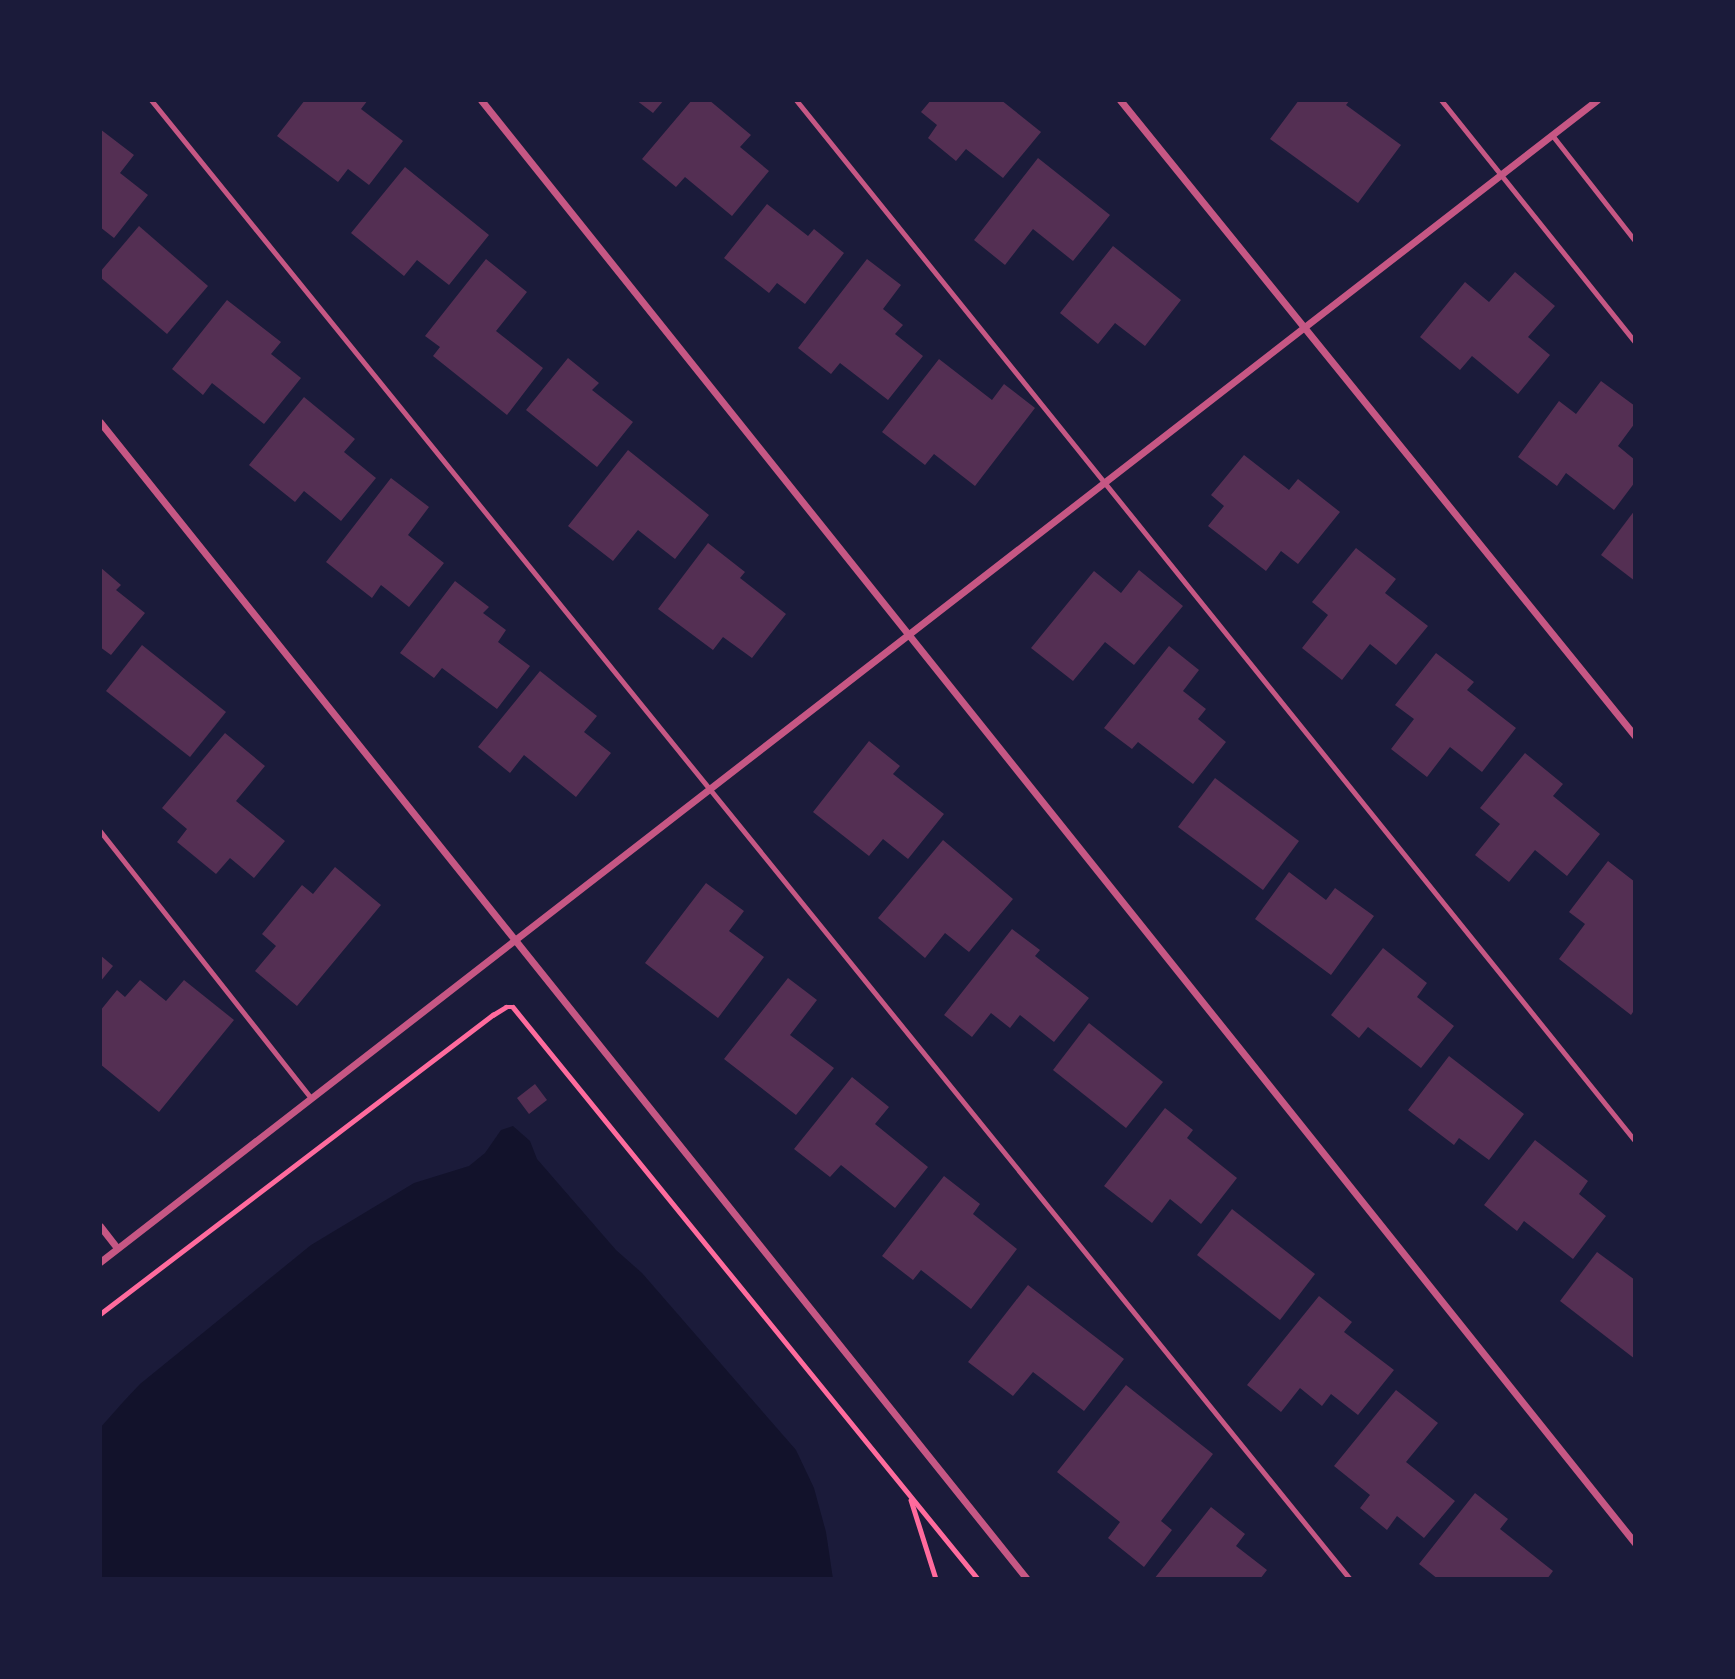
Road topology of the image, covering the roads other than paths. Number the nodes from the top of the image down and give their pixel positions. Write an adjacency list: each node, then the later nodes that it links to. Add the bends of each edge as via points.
1 (151, 100): 16 (lane)
2 (481, 100): 14 (street)
3 (796, 100): 13 (lane)
4 (1120, 100): 10 (street)
5 (1441, 100): 8 (lane)
6 (1597, 100): 7 (street)
7 (1552, 135): 8 (street); 9 (lane)
8 (1501, 174): 10 (street); 11 (lane)
9 (1635, 241)
10 (1303, 328): 13 (street); 15 (street)
11 (1635, 342)
12 (100, 422): 18 (street)
13 (1106, 481): 14 (street); 20 (lane)
14 (908, 635): 16 (street); 24 (street)
15 (1635, 736)
16 (708, 790): 18 (street); 26 (lane)
17 (100, 831): 19 (lane)
18 (514, 941): 19 (street); 25 (street)
19 (311, 1098): 22 (street)
20 (1635, 1141)
21 (100, 1226): 22 (street)
22 (117, 1248): 23 (street)
23 (100, 1262)
24 (1635, 1543)
25 (1027, 1579)
26 (1350, 1579)

